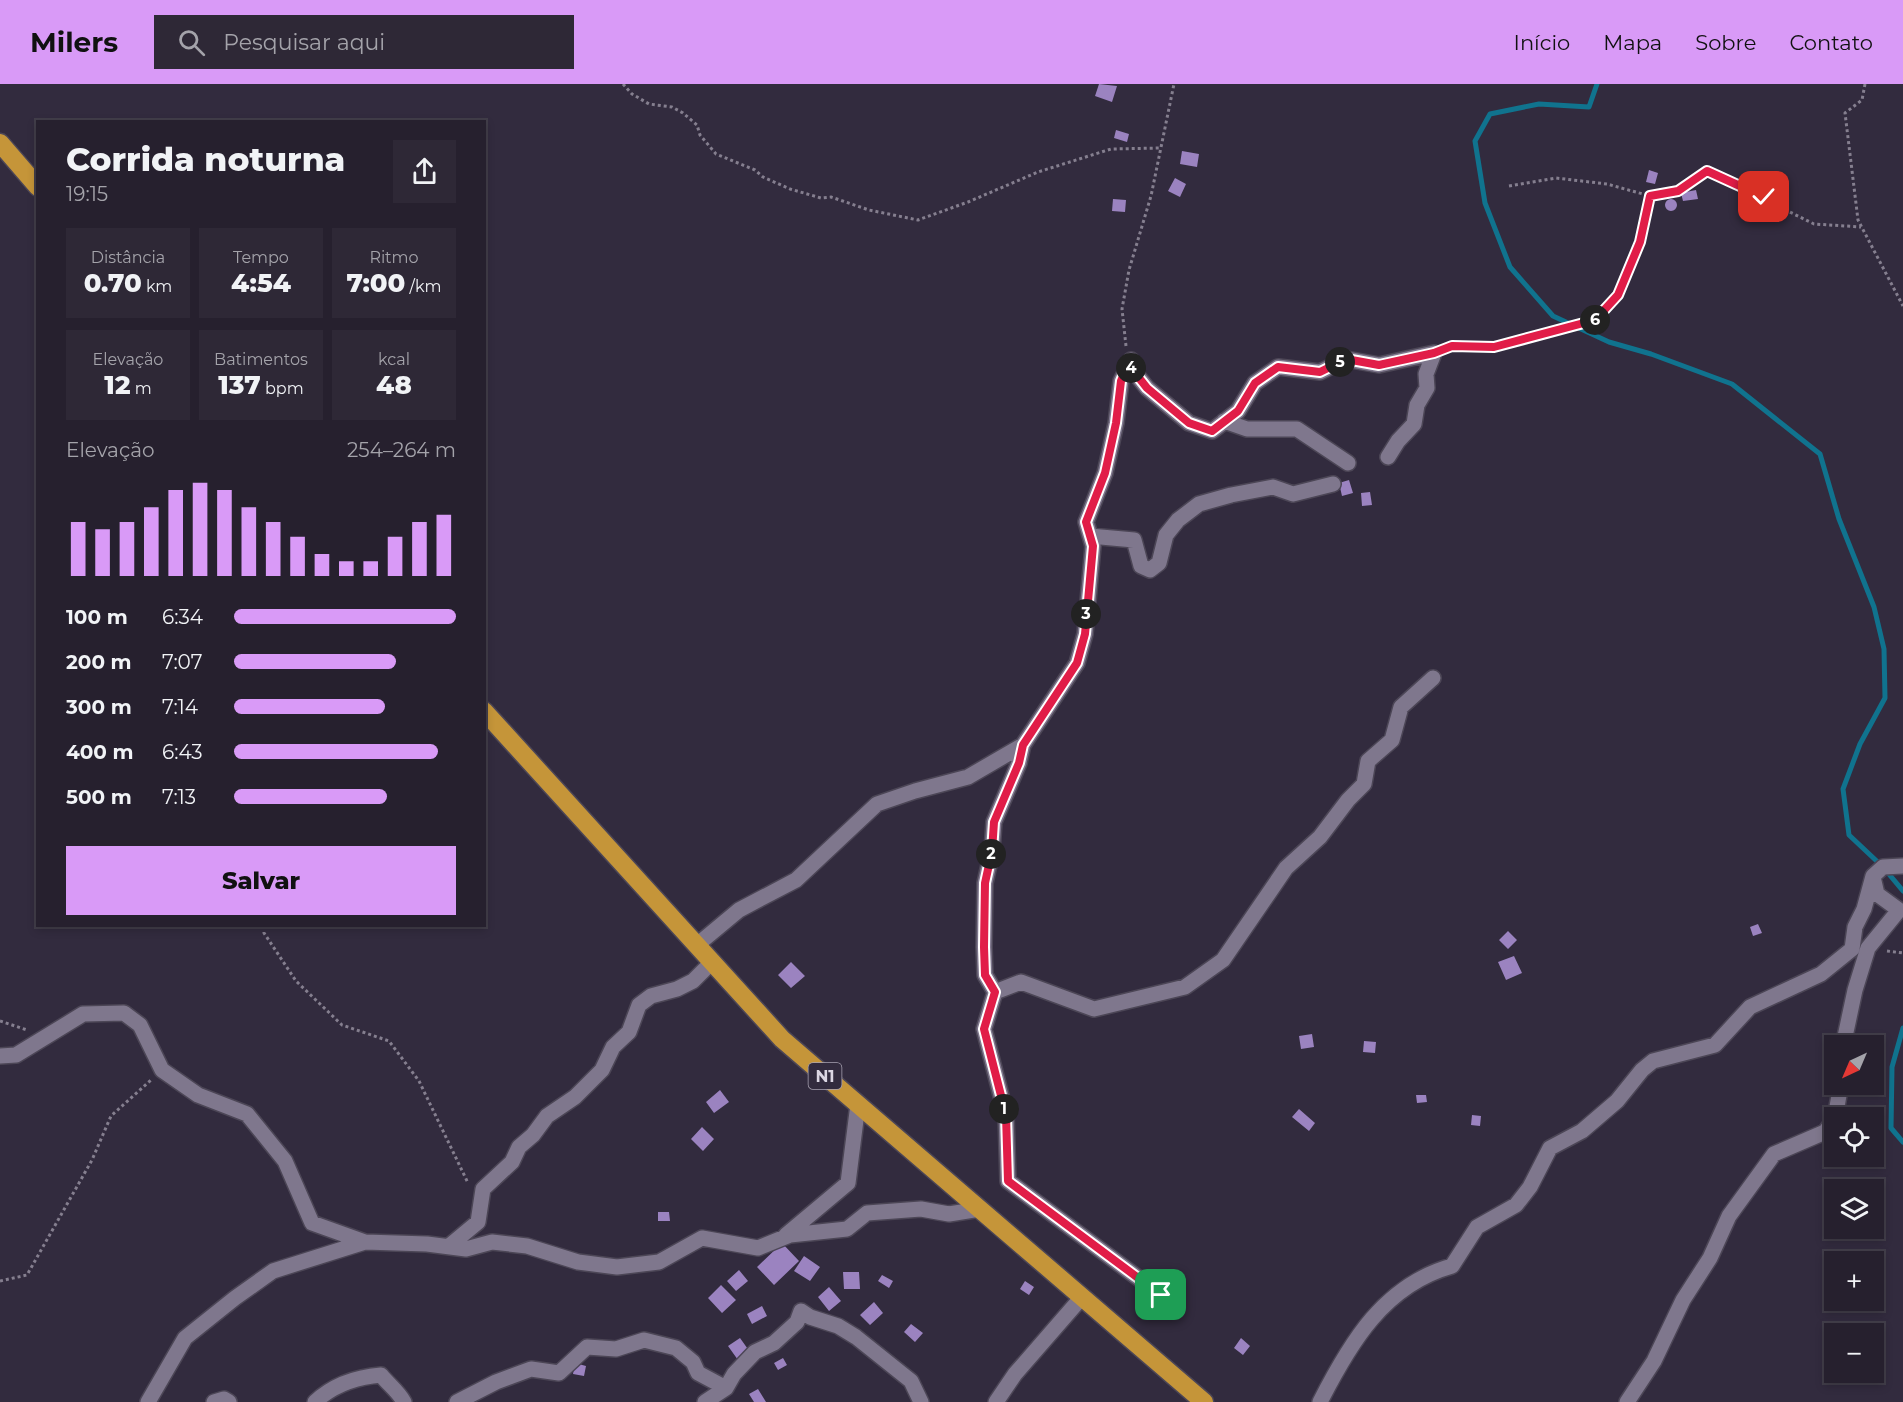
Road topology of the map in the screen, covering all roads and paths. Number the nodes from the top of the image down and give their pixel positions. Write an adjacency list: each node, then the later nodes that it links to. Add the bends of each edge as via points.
1 (623, 84): 5 (path, via 649,104 672,107 682,113 697,125 716,154 763,177 821,198 831,197 918,220 1038,172 1111,149)
2 (1174, 84): 5 (path)
3 (1865, 84): 9 (path, via 1862,100 1845,113)
4 (0, 143): 6 (highway)
5 (1161, 148): 13 (path, via 1122,309)
6 (36, 185)
7 (1509, 186): 8 (path, via 1556,178 1607,184)
8 (1650, 196): 9 (path, via 1678,191 1707,171 1814,224); 12 (path, via 1640,242 1618,295 1595,320 1494,347 1452,346)
9 (1861, 227): 10 (path)
10 (1901, 299): 11 (path)
11 (1903, 306)
12 (1434, 353): 14 (street, via 1379,365 1346,359 1320,372 1278,367 1255,383 1238,411); 15 (street, via 1414,424)
13 (1130, 362): 14 (street, via 1147,388 1189,423 1212,431); 18 (street, via 1121,381 1105,473 1086,522)
14 (1224, 421): 16 (street, via 1247,429 1297,429)
15 (1388, 458)
16 (1348, 463)
17 (1333, 483): 18 (street, via 1293,494 1273,487 1199,504 1166,535 1159,563 1150,570 1141,566 1134,540)
18 (1090, 536): 21 (street, via 1093,546 1085,634 1077,663)
19 (1434, 678): 27 (street, via 1401,707 1392,740 1368,761 1364,784 1320,837 1286,868 1223,960 1185,987 1094,1009 1021,982)
20 (486, 713): 25 (highway, N1)
21 (1023, 745): 25 (street, via 968,777 877,804 796,880 739,910); 27 (street, via 994,822 985,883 985,975)
22 (1903, 866): 23 (street, via 1883,867)
23 (1873, 876): 30 (street, via 1877,894 1899,910 1868,948); 54 (street, via 1851,949 1821,974 1750,1007 1715,1045 1653,1061 1617,1101 1582,1131 1550,1148 1516,1205 1477,1227 1452,1266 1432,1272 1396,1293 1361,1331)
24 (264, 927): 35 (path, via 264,933 296,981 342,1025 389,1041 419,1081)
25 (697, 945): 26 (highway, N1)
26 (712, 962): 33 (highway, N1, via 782,1039); 35 (street, via 693,981 651,996 639,1005 629,1032 613,1047 602,1070 575,1097 547,1116 519,1147 512,1162 483,1189)
27 (995, 992): 41 (street, via 984,1029 1006,1115 1008,1181)
28 (0, 1021): 29 (path)
29 (46, 1035): 31 (street, via 16,1055); 32 (street, via 83,1014 124,1013 141,1025)
30 (1845, 1035)
31 (0, 1056)
32 (162, 1070): 38 (street, via 198,1095 247,1113 285,1161 312,1222); 40 (path, via 111,1116 87,1170 27,1275)
33 (858, 1104): 36 (highway, N1); 37 (street, via 848,1183)
34 (1824, 1131): 55 (street, via 1774,1154 1735,1207 1654,1361)
35 (480, 1206): 39 (street, via 478,1222)
36 (980, 1209): 37 (street, via 949,1214 921,1209 867,1213 847,1229); 42 (highway, N1)
37 (784, 1237): 39 (street, via 758,1248 702,1238 659,1262 617,1267 578,1262 527,1246 492,1242 466,1249)
38 (365, 1242): 39 (street); 44 (street, via 273,1271 235,1298 185,1338)
39 (448, 1247)
40 (0, 1281)
41 (1161, 1295)
42 (1082, 1297): 52 (street, via 1015,1374); 53 (highway, N1)
43 (726, 1388): 49 (street, via 698,1372 693,1362 676,1348 644,1340 616,1349 587,1347 559,1373 531,1369); 50 (street); 51 (street, via 755,1352 774,1343 797,1322 801,1311 856,1337 911,1381)
44 (148, 1402)
45 (214, 1402): 46 (street)
46 (229, 1402)
47 (315, 1402): 48 (street, via 345,1383 381,1375)
48 (404, 1402)
49 (457, 1402)
50 (705, 1402)
51 (921, 1402)
52 (996, 1402)
53 (1204, 1402)
54 (1320, 1402)
55 (1627, 1402)

